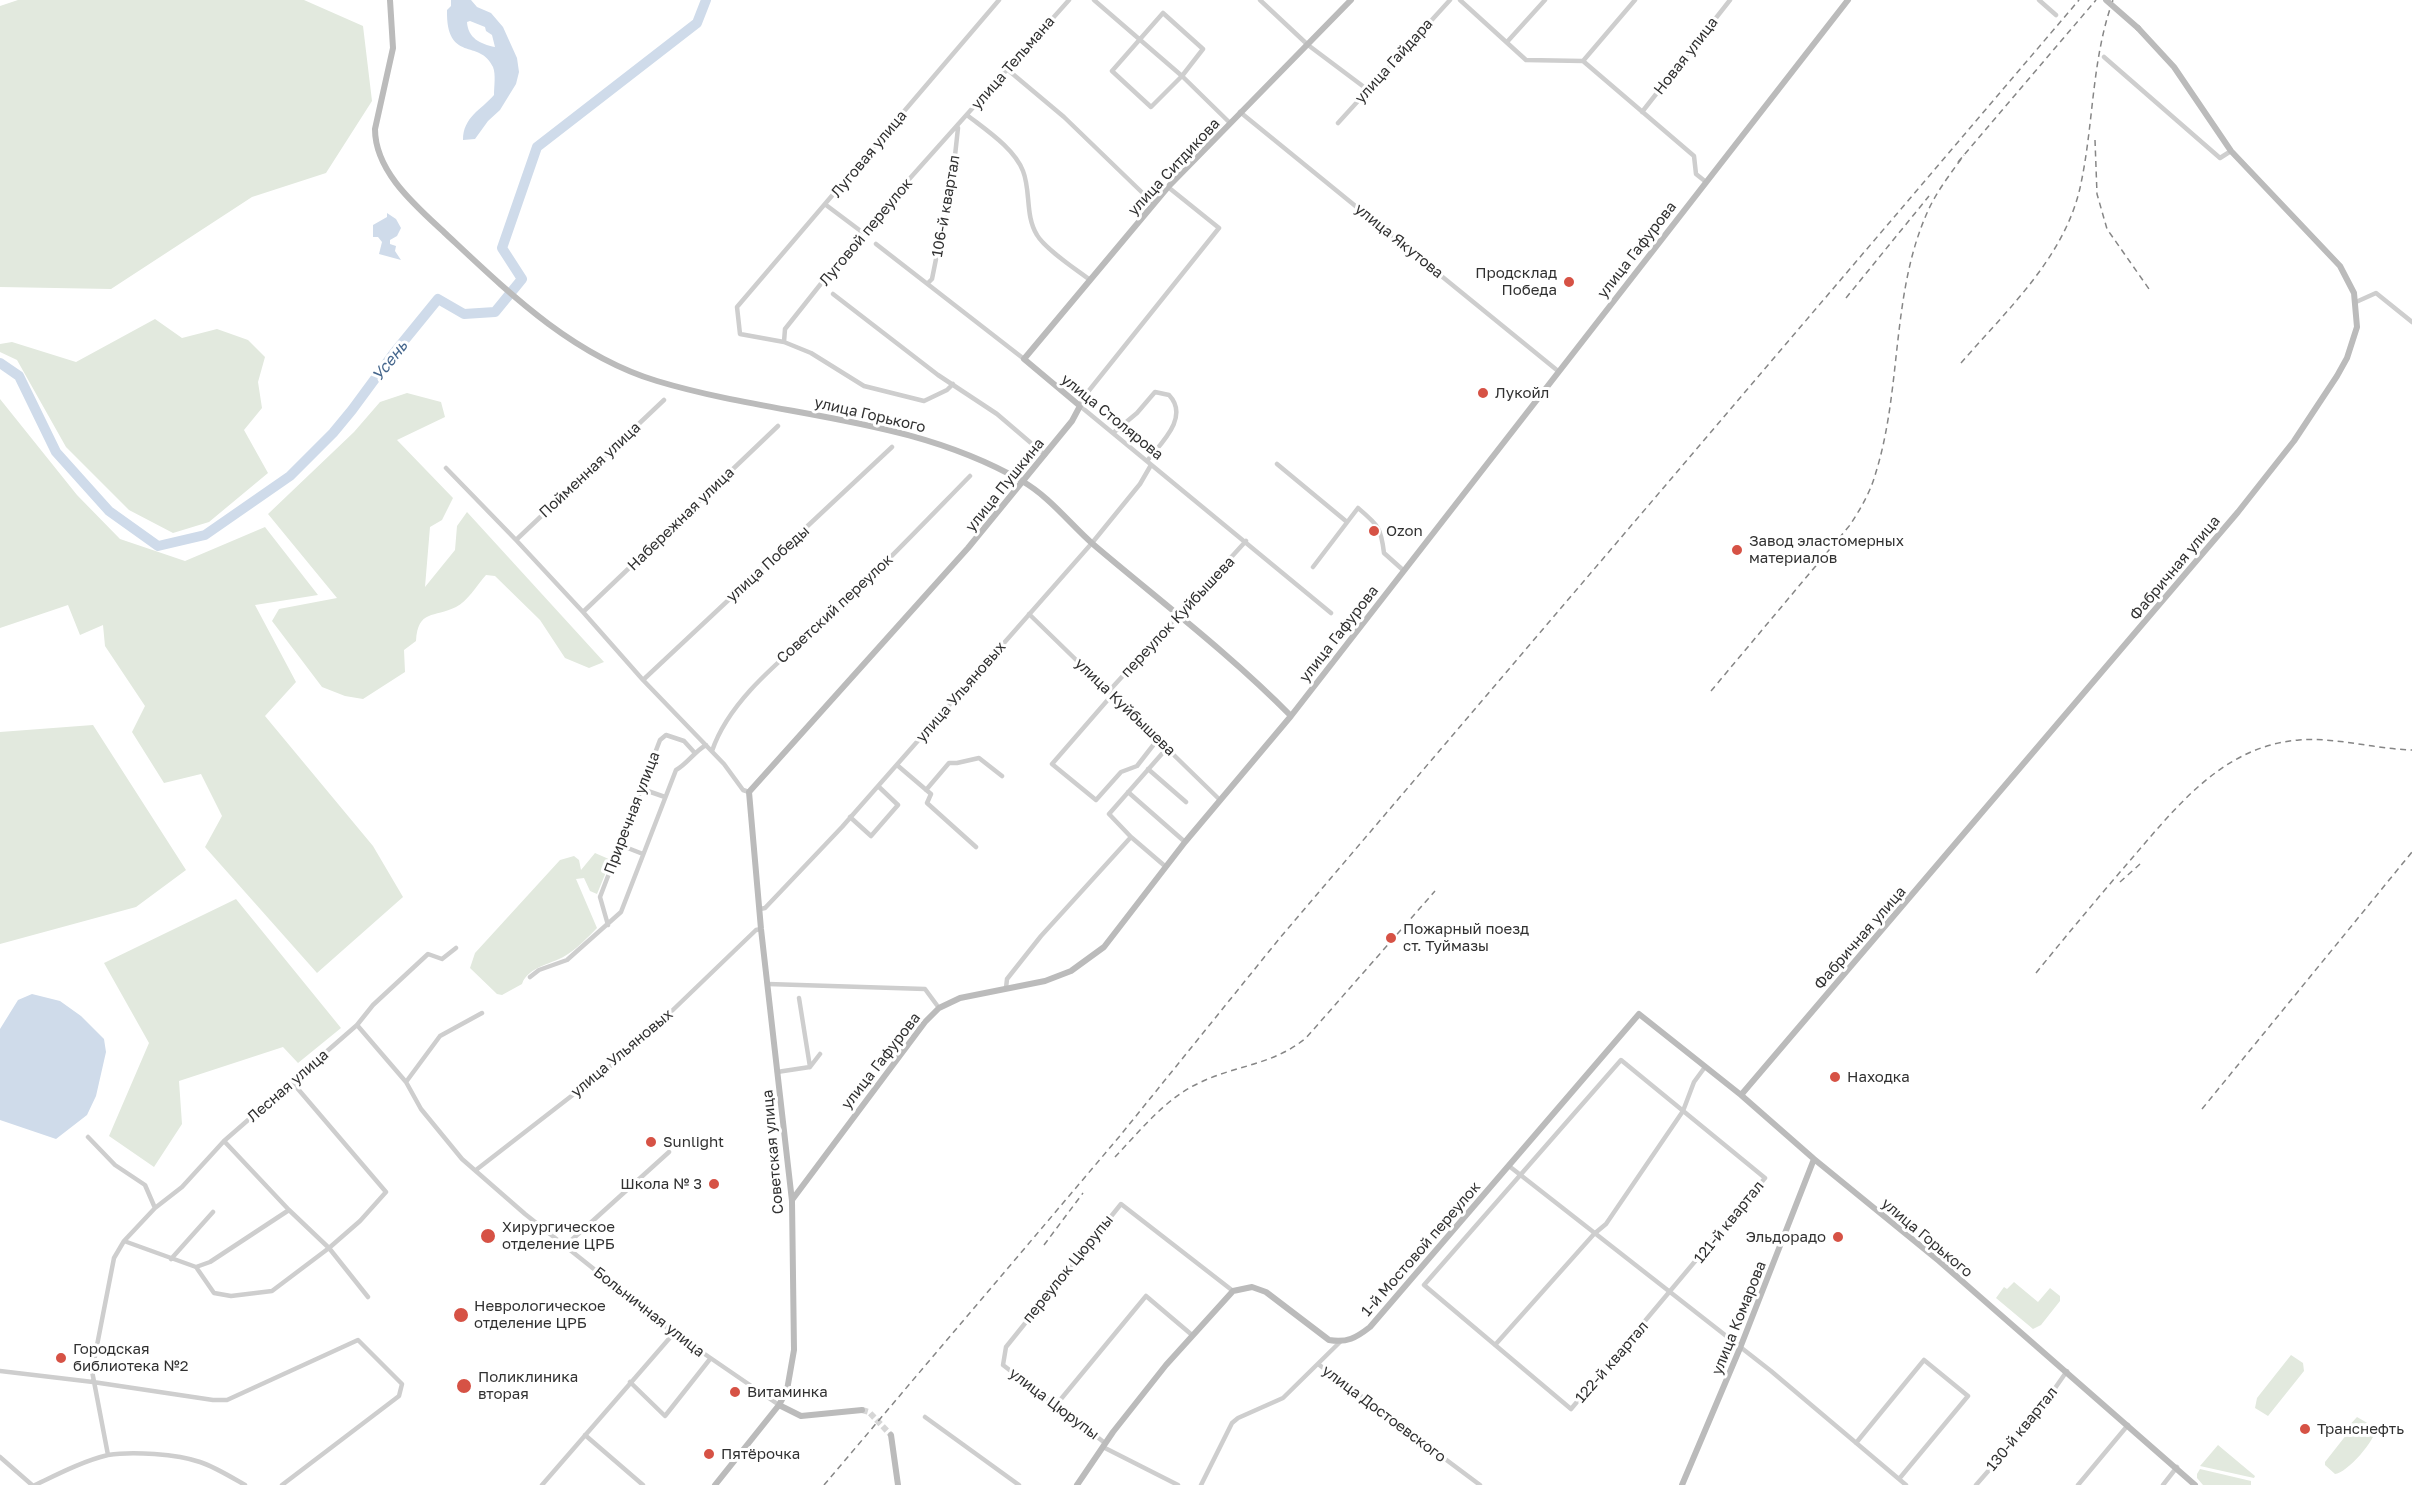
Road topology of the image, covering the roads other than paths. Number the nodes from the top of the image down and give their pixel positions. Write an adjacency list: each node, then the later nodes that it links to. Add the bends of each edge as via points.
1 (390, 0): 56 (main road, улица Горького, via 393,48 375,129 384,165 400,188 524,306 572,342 656,381 891,429 958,451)
2 (999, 0): 34 (street, Луговая улица)
3 (1069, 0): 21 (street, улица Тельмана)
4 (1094, 0): 16 (street)
5 (1260, 0): 18 (street)
6 (1351, 0): 18 (main road, улица Ситдикова)
7 (1450, 0): 23 (street, улица Гайдара)
8 (1460, 0): 17 (street)
9 (1545, 0): 17 (street)
10 (1635, 0): 20 (street)
11 (1730, 0): 25 (street, Новая улица)
12 (1848, 0): 31 (main road, улица Гафурова)
13 (2039, 0): 15 (street)
14 (2106, 0): 30 (main road, Фабричная улица, bridge, via 2174,68)
15 (2056, 15)
16 (1139, 40): 22 (street); 22 (street, via 1163,13 1203,49); 22 (street, via 1112,71 1151,107)
17 (1507, 42): 20 (street, via 1526,60)
18 (1308, 45): 23 (street); 24 (main road, улица Ситдикова)
19 (2104, 57): 30 (street, via 2220,158)
20 (1583, 61): 25 (street)
21 (1008, 70): 26 (street, улица Тельмана); 33 (street, via 1064,117)
22 (1182, 76): 27 (street)
23 (1368, 90): 28 (street, улица Гайдара)
24 (1240, 112): 27 (main road, улица Ситдикова); 44 (street, улица Якутова)
25 (1642, 112): 31 (street, via 1694,156 1696,174)
26 (967, 116): 29 (street, улица Тельмана); 37 (street, via 1016,159 1023,172 1037,236)
27 (1230, 123): 32 (main road, улица Ситдикова)
28 (1338, 123)
29 (958, 126): 35 (street, Луговой переулок); 38 (street, 106-й квартал, via 945,217)
30 (2231, 151): 40 (main road, Фабричная улица, via 2340,266)
31 (1706, 182): 44 (main road, улица Гафурова)
32 (1168, 188): 33 (main road, улица Ситдикова); 47 (street, улица Пушкина, via 1219,228)
33 (1154, 204): 37 (main road, улица Ситдикова)
34 (826, 205): 35 (street); 42 (street, Луговая улица, via 737,307 740,334)
35 (862, 232): 42 (street, Луговой переулок, via 785,329)
36 (876, 244): 38 (street, улица Столярова)
37 (1090, 280): 43 (main road, улица Ситдикова)
38 (928, 283): 43 (street, улица Столярова)
39 (833, 294): 45 (street)
40 (2356, 302): 41 (street, via 2376,293); 111 (main road, Фабричная улица, via 2356,327 2347,358 2294,441 2152,616)
41 (2412, 322)
42 (784, 342): 45 (street, via 811,353 864,386 924,401)
43 (1024, 359): 47 (main road, улица Столярова)
44 (1558, 371): 62 (main road, улица Гафурова)
45 (952, 384): 51 (street, via 997,414)
46 (664, 400): 58 (street, Пойменная улица)
47 (1080, 406): 49 (street, улица Столярова); 51 (main road, улица Пушкина)
48 (778, 426): 63 (street, Набережная улица)
49 (1113, 433): 52 (street, улица Столярова); 52 (street, улица Ульяновых, via 1155,392 1169,395 1177,408 1176,421)
50 (892, 447): 67 (street, улица Победы)
51 (1045, 455): 56 (main road, улица Пушкина)
52 (1149, 463): 59 (street, улица Столярова); 60 (street, улица Ульяновых, via 1140,484)
53 (1277, 464): 57 (street)
54 (446, 468): 58 (street)
55 (970, 476): 73 (street, Советский переулок, via 757,685 718,731)
56 (1023, 482): 60 (main road, улица Горького); 81 (main road, улица Пушкина, via 969,548)
57 (1347, 522): 61 (street); 62 (street, via 1358,508 1382,532 1384,553)
58 (516, 540): 63 (street)
59 (1246, 542): 64 (street, улица Столярова); 66 (street, переулок Куйбышева)
60 (1092, 543): 65 (street, улица Ульяновых); 66 (main road, улица Горького)
61 (1313, 567)
62 (1403, 570): 69 (main road, улица Гафурова)
63 (583, 612): 67 (street)
64 (1331, 613)
65 (1029, 614): 68 (street, улица Куйбышева); 75 (street, улица Ульяновых)
66 (1179, 616): 68 (street, переулок Куйбышева); 69 (main road, улица Горького)
67 (643, 680): 71 (street)
68 (1111, 693): 70 (street, улица Куйбышева); 70 (street, переулок Куйбышева, via 1052,764 1096,800 1121,772 1137,765)
69 (1290, 716): 84 (main road, улица Гафурова)
70 (1158, 739): 72 (street, улица Куйбышева)
71 (706, 745): 73 (street); 74 (street, Приречная улица)
72 (1167, 748): 76 (street); 84 (street, улица Куйбышева)
73 (712, 751): 81 (street, via 743,790)
74 (694, 752): 79 (street, Приречная улица, via 684,741 666,735 660,740); 83 (street, Приречная улица, via 676,770)
75 (897, 765): 78 (street, улица Ульяновых); 80 (street)
76 (1148, 769): 82 (street); 85 (street)
77 (1002, 776): 80 (street, via 979,758 949,763)
78 (878, 786): 86 (street, улица Ульяновых); 86 (street, via 898,806 870,836)
79 (642, 789): 83 (street); 89 (street, Приречная улица)
80 (926, 790): 90 (street, via 931,794 927,803)
81 (749, 792): 93 (main road, Советская улица)
82 (1128, 792): 87 (street, via 1109,814); 88 (street)
83 (665, 797): 91 (street, Приречная улица)
84 (1220, 800): 88 (main road, улица Гафурова)
85 (1186, 802)
86 (850, 818): 93 (street, улица Ульяновых)
87 (1131, 837): 92 (street); 99 (street, via 1041,936 1007,979)
88 (1185, 842): 92 (main road, улица Гафурова)
89 (620, 845): 91 (street); 94 (street, Приречная улица, via 600,897)
90 (976, 847)
91 (643, 854): 94 (street, Приречная улица, via 621,912)
92 (1166, 867): 99 (main road, улица Гафурова, via 1104,947 1071,971 1045,981)
93 (760, 909): 95 (main road, Советская улица)
94 (608, 925): 97 (street, Приречная улица, via 567,960)
95 (761, 929): 98 (main road, Советская улица); 118 (street, улица Ульяновых, via 614,1063)
96 (456, 948): 104 (street, Лесная улица, via 442,959 428,954)
97 (530, 976)
98 (768, 984): 101 (street, via 925,989); 108 (main road, Советская улица)
99 (1006, 988): 101 (main road, улица Гафурова, via 960,998)
100 (799, 998): 106 (street)
101 (939, 1008): 120 (main road, улица Гафурова)
102 (482, 1013): 110 (street, via 440,1036)
103 (1639, 1014): 107 (main road, улица Горького); 117 (main road, 1-й Мостовой переулок)
104 (357, 1025): 109 (street, Лесная улица); 110 (street, Больничная улица)
105 (820, 1054): 106 (street)
106 (810, 1067): 108 (street)
107 (1705, 1067): 111 (main road, улица Горького); 112 (street)
108 (777, 1072): 120 (main road, Советская улица)
109 (292, 1082): 114 (street, Лесная улица); 127 (street, via 386,1192)
110 (406, 1082): 118 (street, Больничная улица, via 421,1109 462,1159)
111 (1741, 1095): 116 (main road, улица Горького)
112 (1683, 1110): 119 (street, 121-й квартал, via 1621,1060); 124 (street, via 1606,1224); 131 (street, 121-й квартал, via 1766,1178)
113 (88, 1137): 121 (street, via 114,1165 145,1185)
114 (225, 1141): 121 (street, Лесная улица, via 182,1187); 122 (street)
115 (669, 1152): 126 (street)
116 (1814, 1159): 137 (main road, улица Комарова); 142 (main road, улица Горького)
117 (1509, 1166): 119 (street); 135 (main road, 1-й Мостовой переулок, via 1370,1327 1357,1338)
118 (476, 1170): 126 (street, Больничная улица)
119 (1521, 1176): 124 (street); 136 (street, 122-й квартал, via 1424,1285)
120 (792, 1201): 145 (main road, Советская улица, via 794,1350 787,1390)
121 (155, 1208): 125 (street, Лесная улица)
122 (290, 1210): 127 (street); 129 (street)
123 (213, 1212): 128 (street)
124 (1594, 1234): 131 (street); 136 (street)
125 (124, 1241): 128 (street); 143 (street, Лесная улица, via 114,1258)
126 (566, 1245): 133 (street, Больничная улица)
127 (329, 1248): 129 (street, via 272,1291 231,1296 214,1293); 132 (street)
128 (171, 1259): 129 (street)
129 (196, 1267)
130 (1233, 1291): 134 (main road); 135 (main road, via 1252,1287 1266,1292 1320,1335); 140 (street, переулок Цюрупы, via 1121,1204 1006,1347)
131 (1671, 1293): 136 (street, 122-й квартал, via 1571,1409); 137 (street)
132 (368, 1297)
133 (674, 1333): 138 (street, Больничная улица); 144 (street)
134 (1192, 1335): 146 (street, via 1146,1296); 153 (main road)
135 (1340, 1342): 139 (street)
136 (1495, 1345)
137 (1740, 1347): 152 (street); 170 (main road, улица Комарова)
138 (710, 1359): 144 (street, via 665,1416); 145 (street, Больничная улица)
139 (1318, 1364): 168 (street, via 1283,1398 1232,1423); 169 (street, улица Достоевского)
140 (1003, 1365): 146 (street, улица Цюрупы)
141 (0, 1371): 143 (street)
142 (2067, 1371): 149 (main road, улица Горького); 172 (street, 130-й квартал, via 2032,1421)
143 (93, 1382): 154 (street, Лесная улица); 160 (street, via 227,1400 358,1340 402,1384 399,1396)
144 (630, 1382): 150 (street)
145 (779, 1405): 147 (main road, via 801,1416); 163 (main road, Советская улица)
146 (1056, 1405): 153 (street, улица Цюрупы)
147 (862, 1410)
148 (924, 1417): 165 (street)
149 (2128, 1425): 156 (main road, улица Горького); 173 (street)
150 (585, 1435): 161 (street); 162 (street)
151 (891, 1435): 164 (main road)
152 (1856, 1443): 157 (street); 157 (street, via 1924,1360 1968,1396)
153 (1104, 1445): 166 (main road); 167 (street, улица Цюрупы)
154 (108, 1455): 158 (street); 159 (street, via 169,1455 201,1462)
155 (0, 1457): 158 (street)
156 (2177, 1467): 174 (street); 175 (main road, улица Горького)
157 (1899, 1479): 171 (street)
158 (34, 1485)
159 (245, 1485)
160 (282, 1485)
161 (542, 1485)
162 (643, 1485)
163 (715, 1485)
164 (898, 1485)
165 (1019, 1485)
166 (1077, 1485)
167 (1178, 1485)
168 (1201, 1485)
169 (1480, 1485)
170 (1682, 1485)
171 (1906, 1485)
172 (1976, 1485)
173 (2078, 1485)
174 (2163, 1485)
175 (2195, 1485)

